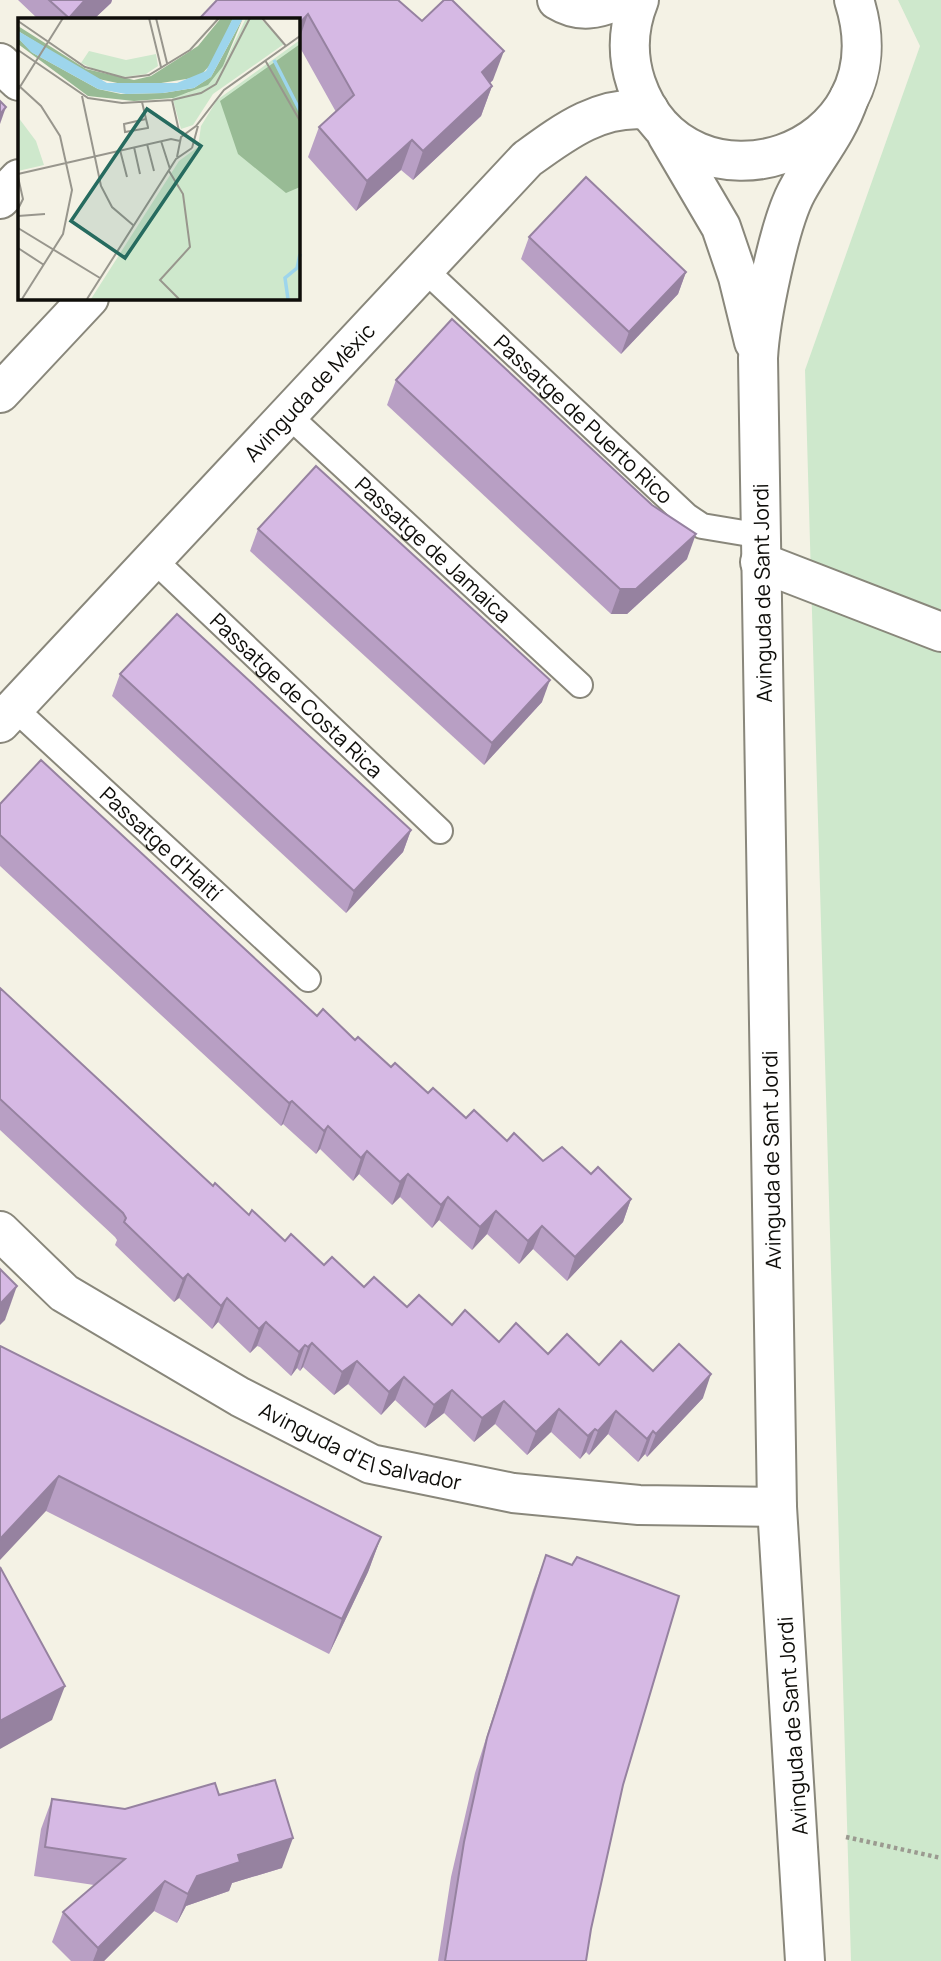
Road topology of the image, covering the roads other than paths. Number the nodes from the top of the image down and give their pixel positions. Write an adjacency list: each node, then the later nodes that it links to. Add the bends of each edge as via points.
1 (557, 0): 2 (main road, via 593,10)
2 (620, 0)
3 (639, 0): 8 (main road, Avinguda de Sant Jordi, via 633,14 630,54 633,74)
4 (854, 0): 7 (main road, via 862,29 862,59)
5 (0, 63): 6 (main road)
6 (18, 79)
7 (849, 98): 8 (main road, via 822,133 801,147 765,159 710,156 683,143); 13 (main road, Avinguda de Sant Jordi, via 837,128 796,192)
8 (655, 116): 11 (main road, Avinguda de Mèxic, via 622,109 608,112 548,144 527,159); 13 (main road, Avinguda de Sant Jordi, via 721,228)
9 (18, 180): 10 (main road)
10 (0, 199)
11 (424, 269): 15 (main road, Avinguda de Mèxic); 16 (lane, Passatge de Puerto Rico, via 687,516)
12 (88, 299): 14 (main road)
13 (758, 358): 16 (main road, Avinguda de Sant Jordi)
14 (0, 393)
15 (288, 415): 17 (main road, Avinguda de Mèxic); 19 (lane, Passatge de Jamaica)
16 (761, 549): 18 (main road); 24 (main road, Avinguda de Sant Jordi)
17 (153, 559): 20 (main road, Avinguda de Mèxic); 21 (lane, Passatge de Costa Rica)
18 (941, 632)
19 (580, 685)
20 (7, 715): 22 (lane, Passatge d'Haití)
21 (440, 831)
22 (308, 979)
23 (0, 1231): 24 (main road, Avinguda d'El Salvador, via 64,1293 240,1397 371,1464 513,1493 639,1505)
24 (777, 1507): 25 (main road, Avinguda de Sant Jordi)
25 (805, 1961)

